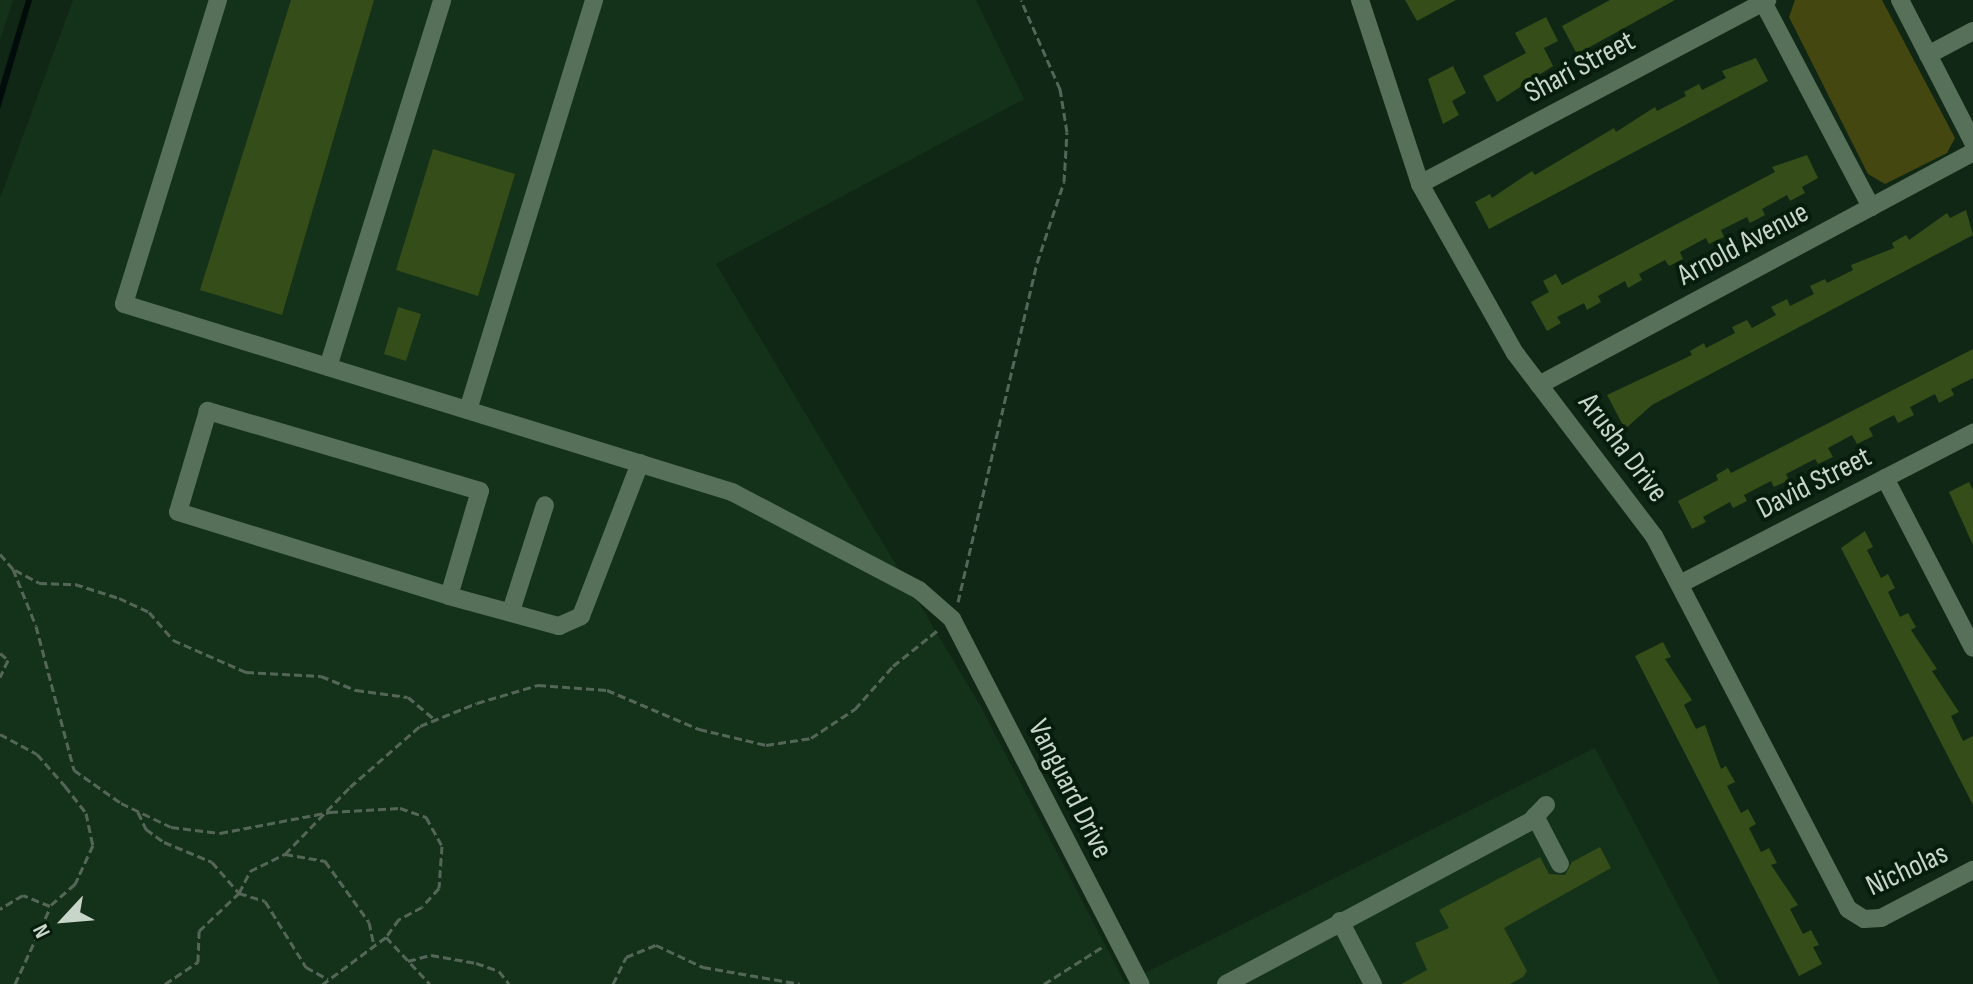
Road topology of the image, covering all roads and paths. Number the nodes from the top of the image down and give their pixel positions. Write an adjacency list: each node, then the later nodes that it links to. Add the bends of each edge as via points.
1 (218, 0): 13 (street, via 124,304)
2 (442, 0): 13 (street)
3 (594, 0): 15 (street)
4 (1360, 0): 11 (street, Arusha Drive)
5 (1900, 0): 8 (street)
6 (1765, 1): 11 (street, Shari Street); 12 (street)
7 (1973, 31): 8 (street)
8 (1928, 55): 9 (street)
9 (1973, 142)
10 (1973, 152): 12 (street, Arnold Avenue)
11 (1420, 184): 14 (street, Arusha Drive)
12 (1871, 207): 14 (street, Arnold Avenue)
13 (328, 367): 15 (street)
14 (1539, 385): 22 (street, Arusha Drive, via 1639,513)
15 (468, 410): 17 (street)
16 (1973, 433): 18 (street, David Street)
17 (640, 463): 24 (street, via 581,616 559,626); 41 (street, Vanguard Drive, via 732,492 919,590 952,619)
18 (1885, 478): 22 (street, David Street); 25 (street)
19 (545, 505): 24 (street)
20 (0, 554): 21 (path)
21 (13, 569): 28 (path, via 39,583 75,584 119,598 149,612 173,640 246,672 321,676 356,690 408,697); 30 (path, via 36,626 74,770)
22 (1680, 584): 38 (street, Arusha Drive, via 1845,903)
23 (449, 596): 23 (street, via 178,512 208,411 480,491); 24 (street)
24 (511, 611)
25 (1973, 648)
26 (0, 653): 27 (path, via 8,660)
27 (0, 677)
28 (435, 720)
29 (0, 734): 36 (path, via 37,754 86,813 93,845 75,884)
30 (138, 811): 31 (path, via 171,827 220,833); 35 (path, via 146,829 212,862)
31 (330, 812): 32 (path); 40 (path, via 400,808 426,817 442,846 439,888 422,907 399,919)
32 (285, 854): 35 (path, via 250,871); 42 (path, via 325,861 369,922)
33 (1560, 864): 39 (street, via 1541,811)
34 (1973, 870): 38 (street, Nicholas, via 1881,918)
35 (239, 893): 44 (path, via 265,901 306,967); 46 (path, via 199,931 198,962)
36 (50, 906): 37 (path, via 23,895); 45 (path)
37 (0, 909)
38 (1864, 919)
39 (1340, 921): 54 (street); 55 (street)
40 (386, 937): 42 (path); 43 (path)
41 (1116, 938): 52 (path); 53 (street, Vanguard Drive)
42 (374, 946): 44 (path)
43 (408, 961): 48 (path); 49 (path, via 431,955 476,963 499,971)
44 (331, 982): 47 (path)
45 (15, 984)
46 (165, 984)
47 (323, 984)
48 (430, 984)
49 (509, 984)
50 (613, 984): 51 (path, via 626,957 656,945 703,967)
51 (800, 984)
52 (1044, 984)
53 (1140, 984)
54 (1226, 984)
55 (1373, 984)

